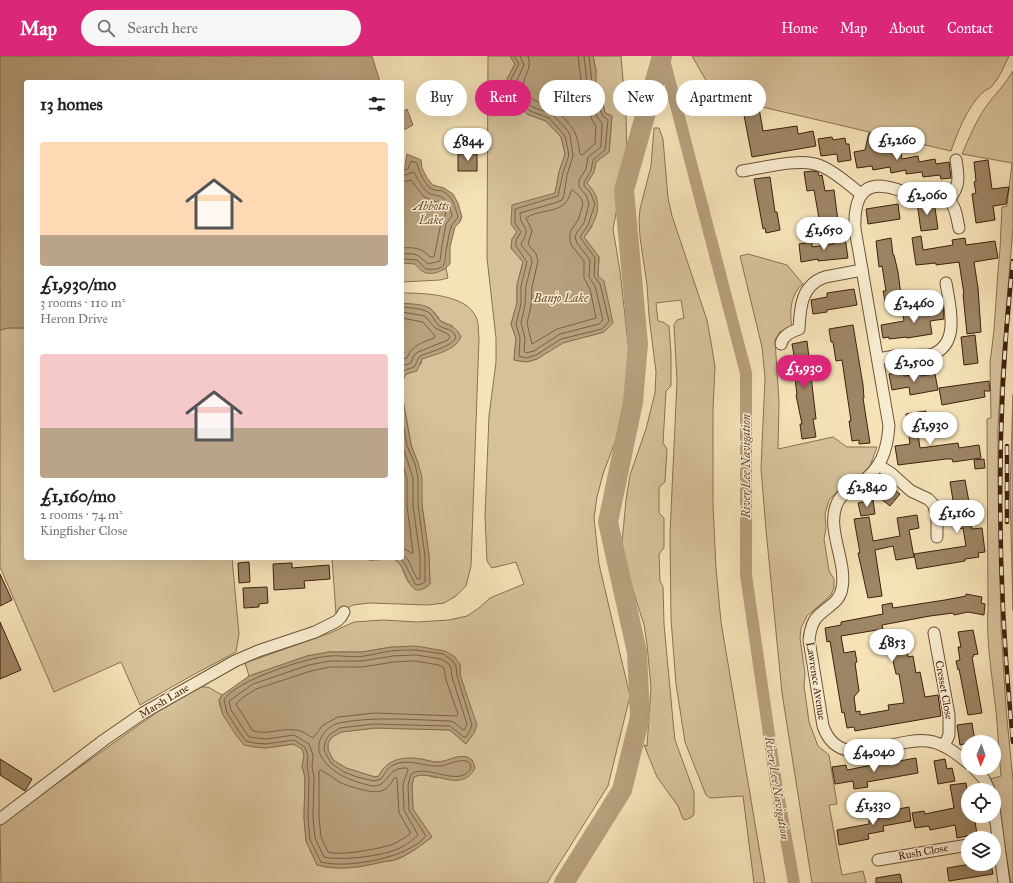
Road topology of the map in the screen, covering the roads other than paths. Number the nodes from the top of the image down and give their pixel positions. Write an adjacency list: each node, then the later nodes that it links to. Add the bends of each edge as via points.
1 (956, 160): 4 (street, via 958,179 956,188)
2 (742, 171): 3 (street, via 799,162 813,163 828,170)
3 (862, 194): 4 (street, via 869,188 883,186 913,194 942,195); 6 (street, Lawrence Avenue, via 857,202 854,218)
4 (948, 200): 5 (street, via 956,212)
5 (959, 228)
6 (862, 270): 8 (street, via 825,277 812,284 801,302 799,330 786,335); 9 (street, Lawrence Avenue)
7 (946, 283): 9 (street, via 952,325 949,338 940,350 930,355)
8 (781, 344)
9 (878, 359): 10 (street, Lawrence Avenue, via 889,426 886,450)
10 (878, 465): 11 (street, via 911,491 933,504 937,515); 14 (street, Lawrence Avenue, via 867,478 841,496 835,507 834,520 843,577 842,588 837,600 816,618 809,640 823,726 833,743 849,751 920,740)
11 (937, 537)
12 (344, 612): 16 (street, Marsh Lane, via 337,621 316,632 235,661 143,713)
13 (934, 633): 14 (street, Cresset Close, via 949,715 949,735)
14 (944, 746): 15 (street, Lawrence Avenue)
15 (961, 758)
16 (0, 818)
17 (961, 846): 18 (street, Rush Close)
18 (878, 860)
19 (1001, 867): 20 (street)
20 (1004, 883)

